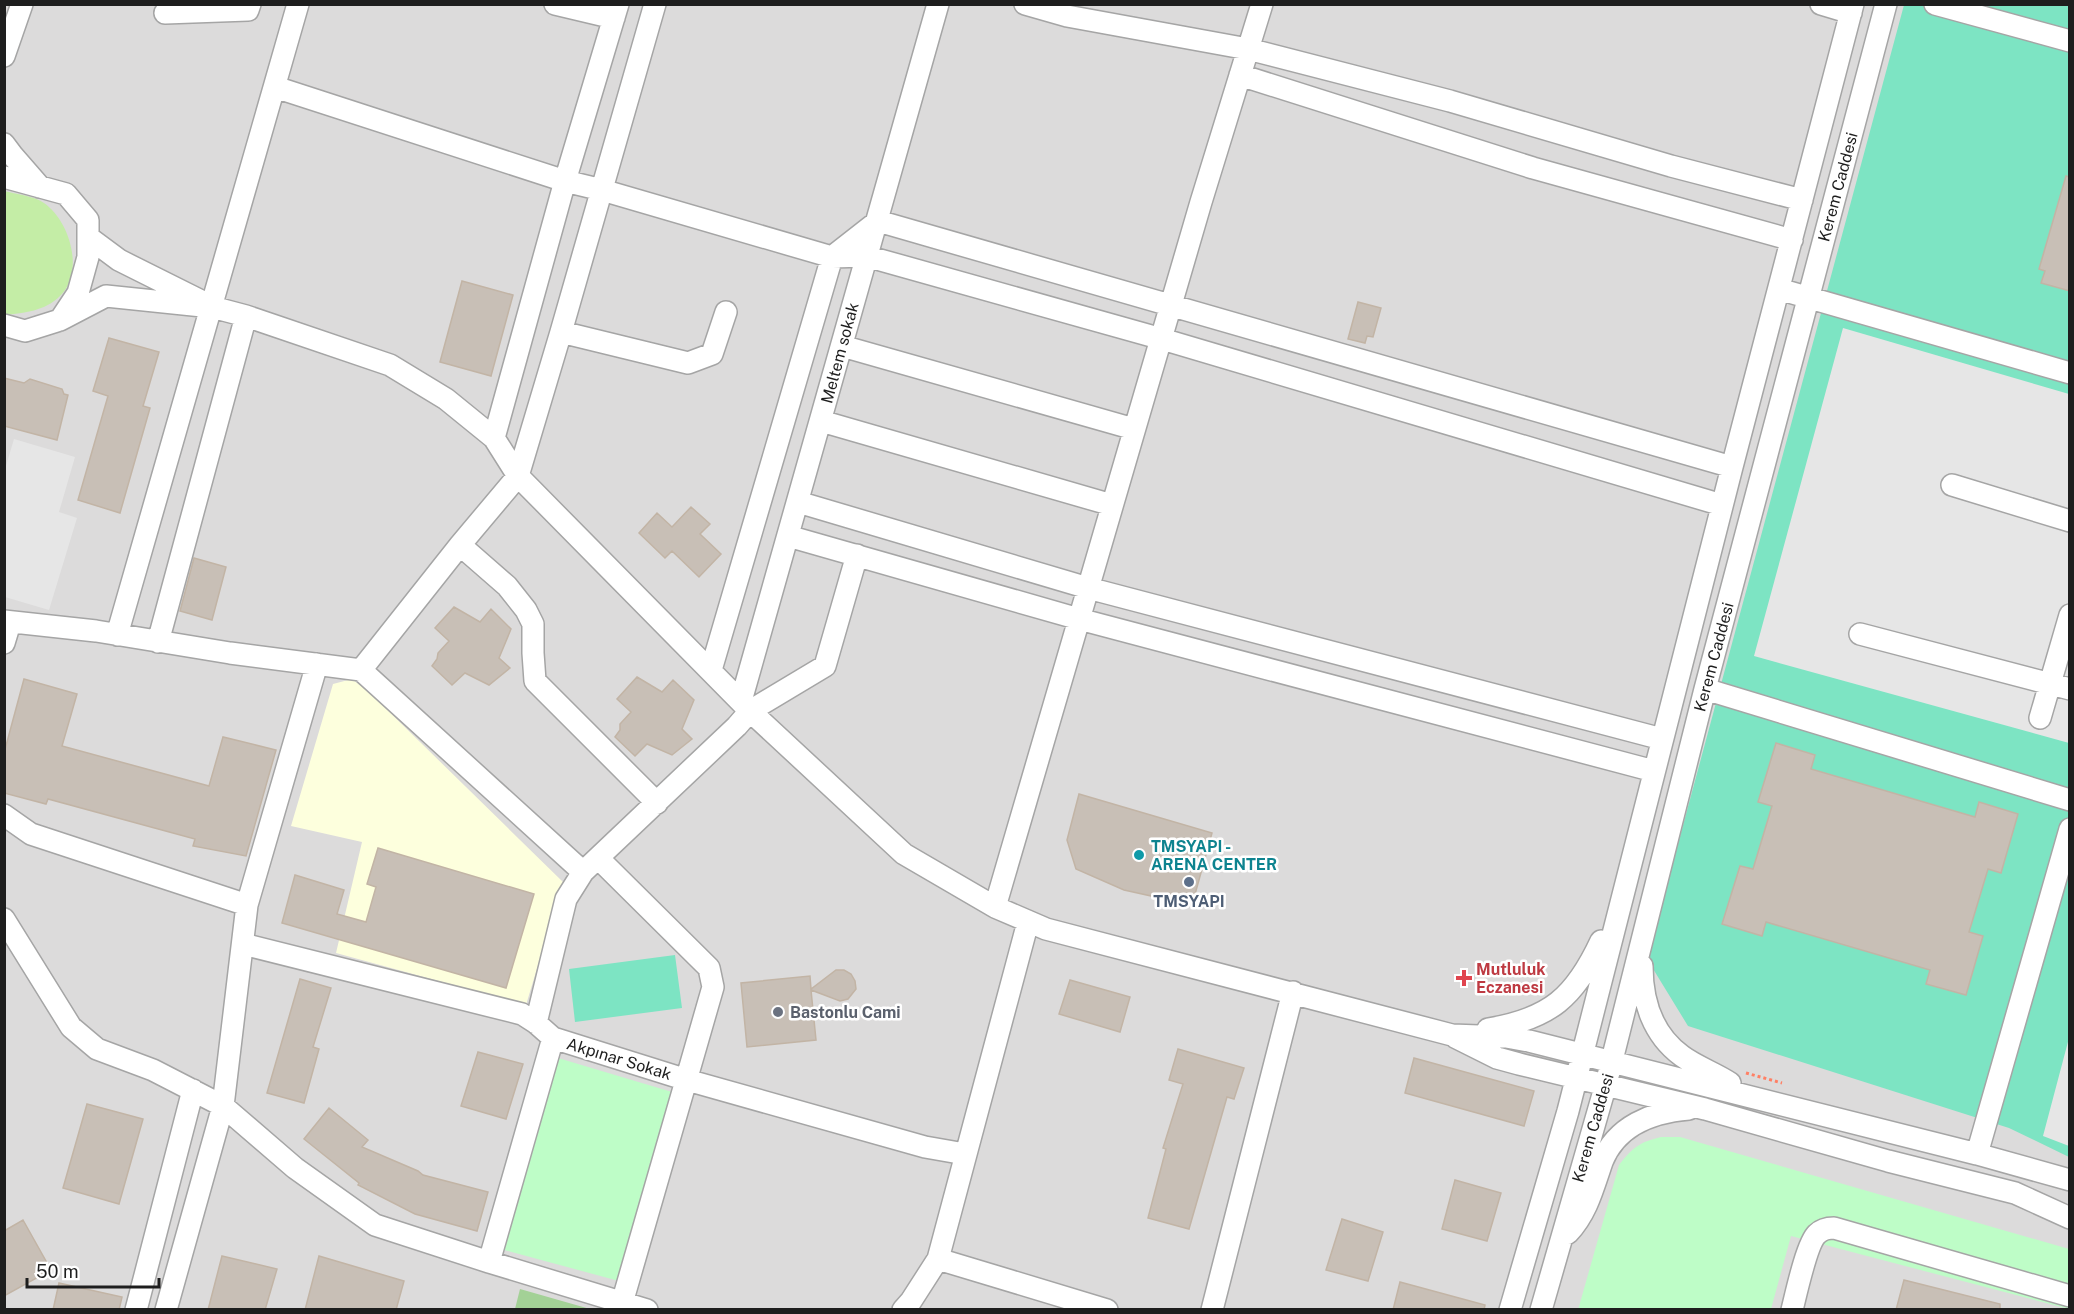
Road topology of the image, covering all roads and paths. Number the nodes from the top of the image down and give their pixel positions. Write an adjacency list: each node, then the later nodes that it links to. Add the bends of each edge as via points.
1 (22, 4): 17 (street)
2 (250, 4): 14 (street, via 248,10)
3 (298, 4): 19 (street)
4 (555, 4): 13 (street)
5 (655, 4): 24 (street)
6 (938, 4): 26 (street, Meltem sokak)
7 (1025, 4): 16 (street, via 1066,16)
8 (1262, 4): 16 (street)
9 (1821, 4): 12 (street)
10 (1886, 4): 32 (street, Kerem Caddesi)
11 (1935, 4): 15 (street)
12 (1852, 9): 25 (street, Kerem Caddesi)
13 (616, 11): 22 (street)
14 (165, 14)
15 (2070, 41)
16 (1248, 49): 18 (street); 25 (street)
17 (4, 56)
18 (1240, 75): 28 (street, via 1533,168); 33 (street)
19 (276, 87): 22 (street); 34 (street)
20 (4, 144): 23 (street)
21 (4, 177): 23 (street)
22 (565, 181): 24 (street); 45 (street)
23 (41, 187): 27 (street, via 66,194 87,220)
24 (602, 190): 30 (street); 39 (street)
25 (1802, 200): 28 (street, Kerem Caddesi)
26 (878, 221): 29 (street, Meltem sokak); 30 (street); 33 (street)
27 (88, 237): 34 (street, via 119,260); 37 (street, via 88,257 78,293)
28 (1792, 240): 31 (street, Kerem Caddesi)
29 (866, 256): 30 (street); 40 (street); 41 (street, Meltem sokak)
30 (832, 257): 65 (street, Meltem sokak)
31 (1779, 289): 32 (street); 46 (street, Kerem Caddesi)
32 (1808, 297): 42 (street); 67 (street, Kerem Caddesi)
33 (1171, 304): 40 (street); 46 (street)
34 (212, 307): 36 (street); 37 (street, via 106,296); 61 (street)
35 (726, 312): 39 (street, via 712,354 688,363)
36 (246, 316): 45 (street, via 390,365 446,399); 62 (street)
37 (60, 320): 38 (street, via 25,331)
38 (4, 326)
39 (561, 332): 47 (street)
40 (1162, 339): 44 (street); 51 (street)
41 (842, 346): 43 (street, Meltem sokak); 44 (street)
42 (2070, 373)
43 (821, 421): 49 (street, Meltem sokak); 50 (street)
44 (1134, 429): 50 (street)
45 (494, 438): 47 (street)
46 (1732, 467): 51 (street, Kerem Caddesi)
47 (518, 476): 54 (street); 65 (street)
48 (1953, 485): 52 (street)
49 (798, 502): 53 (street, Meltem sokak); 56 (street)
50 (1112, 504): 56 (street)
51 (1722, 505): 70 (street, Kerem Caddesi)
52 (2070, 521)
53 (788, 536): 55 (street); 68 (street, Meltem sokak)
54 (460, 544): 64 (street); 73 (street, via 507,586 526,610 533,624 535,681)
55 (857, 555): 58 (street); 68 (street, via 825,666)
56 (1088, 588): 58 (street); 70 (street)
57 (2070, 615): 66 (street)
58 (1079, 619): 71 (street); 79 (street)
59 (6, 629): 61 (street)
60 (1860, 634): 66 (street)
61 (117, 635): 62 (street)
62 (158, 642): 63 (street)
63 (317, 664): 64 (street); 77 (street)
64 (361, 670): 76 (street)
65 (711, 670): 68 (street)
66 (2060, 687): 69 (street)
67 (1705, 689): 72 (street); 82 (street, Kerem Caddesi)
68 (746, 706): 73 (street, via 737,726); 79 (street, via 904,854)
69 (2040, 718)
70 (1662, 739): 71 (street, Kerem Caddesi)
71 (1654, 771): 78 (street, Kerem Caddesi)
72 (2070, 800)
73 (657, 804): 76 (street)
74 (4, 815): 77 (street, via 31,834)
75 (2070, 829): 98 (street)
76 (591, 865): 85 (street, via 566,899); 91 (street, via 709,968 713,987)
77 (247, 905): 83 (street)
78 (1620, 905): 86 (street, via 1587,970 1570,993 1520,1022); 88 (street, Kerem Caddesi)
79 (995, 907): 81 (street)
80 (4, 919): 93 (street, via 71,1027 97,1049)
81 (1028, 922): 84 (street); 97 (street)
82 (1645, 927): 89 (street, Kerem Caddesi); 94 (street, via 1644,992 1659,1030 1682,1055)
83 (243, 944): 85 (street, Akpınar Sokak, via 522,1014); 95 (street)
84 (1293, 992): 86 (street); 112 (street)
85 (536, 1023): 87 (street, Akpınar Sokak)
86 (1452, 1035): 88 (street, via 1506,1037); 90 (street, via 1497,1058)
87 (552, 1038): 91 (street, Akpınar Sokak); 103 (street)
88 (1582, 1054): 89 (street); 90 (street, Kerem Caddesi)
89 (1612, 1061): 92 (street, Kerem Caddesi); 94 (street)
90 (1576, 1077): 92 (street); 113 (street, Kerem Caddesi)
91 (687, 1080): 97 (street, Akpınar Sokak, via 925,1147); 105 (street)
92 (1606, 1084): 96 (street); 101 (street, Kerem Caddesi)
93 (193, 1090): 95 (street); 106 (street)
94 (1745, 1095): 98 (street)
95 (223, 1106): 103 (street, via 295,1168 375,1225); 107 (street)
96 (1705, 1109): 100 (street, via 2015,1193); 101 (street, via 1652,1116 1614,1140 1584,1213)
97 (965, 1154): 102 (street)
98 (1977, 1154): 99 (street)
99 (2070, 1180)
100 (2070, 1218)
101 (1561, 1240): 114 (street, Kerem Caddesi)
102 (938, 1259): 109 (street); 110 (street); 111 (street)
103 (489, 1262): 105 (street)
104 (2070, 1296): 115 (street, via 1834,1228 1814,1236)
105 (622, 1303): 108 (street)
106 (136, 1310)
107 (166, 1310)
108 (647, 1310)
109 (903, 1310)
110 (924, 1310)
111 (1107, 1310)
112 (1212, 1310)
113 (1510, 1310)
114 (1541, 1310)
115 (1792, 1310)

